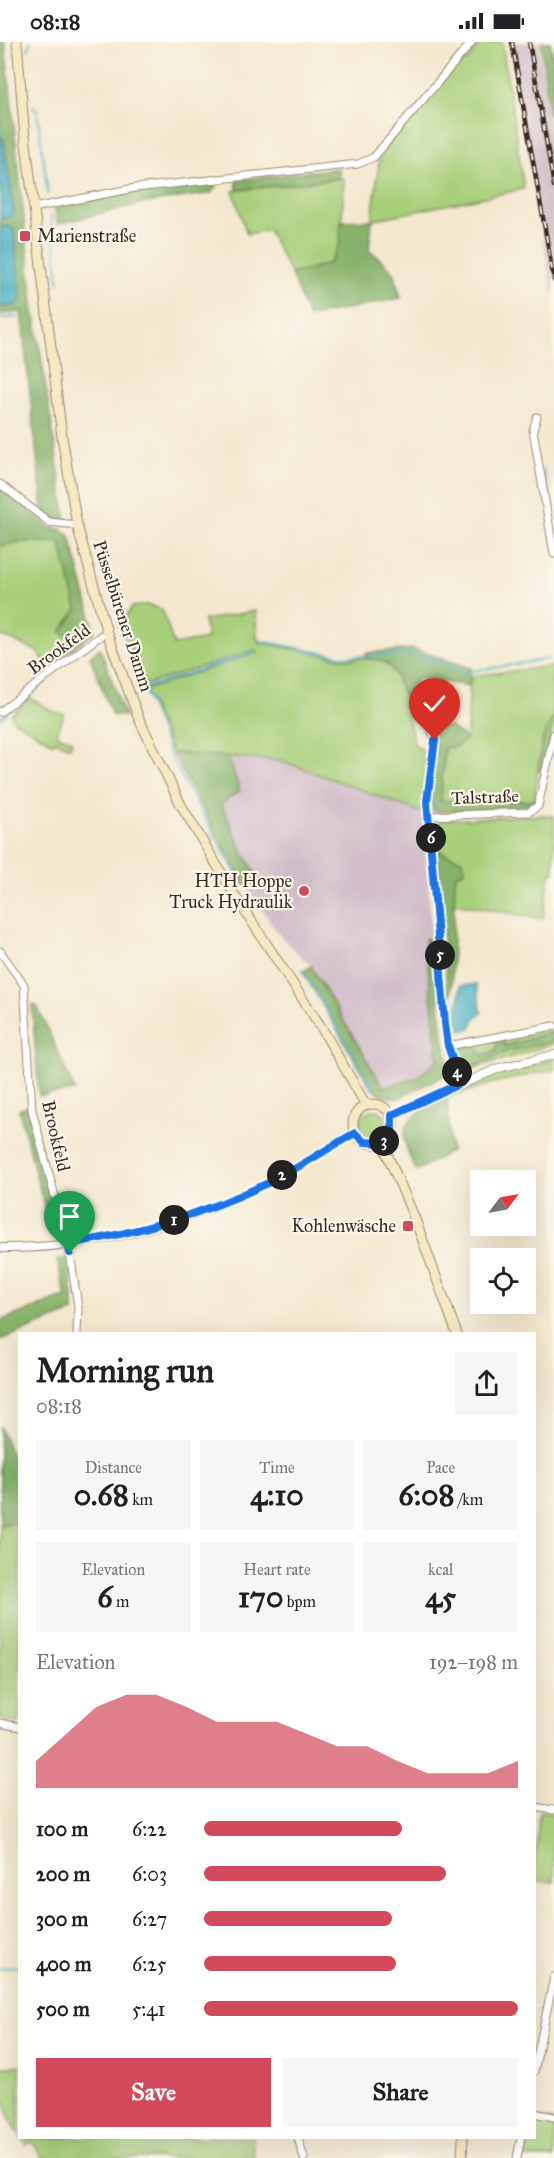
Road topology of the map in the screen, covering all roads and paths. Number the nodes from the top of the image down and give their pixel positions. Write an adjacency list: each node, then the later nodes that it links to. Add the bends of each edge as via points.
1 (17, 42): 3 (main road, Püsselbürener Damm)
2 (472, 42): 3 (street, via 374,157 358,164 135,188)
3 (33, 208): 6 (main road, Püsselbürener Damm)
4 (537, 417): 7 (street, via 533,430)
5 (0, 484): 6 (street, via 49,522)
6 (77, 525): 8 (main road, Püsselbürener Damm)
7 (554, 554)
8 (107, 633): 9 (street, Brookfeld); 18 (main road, Püsselbürener Damm, via 139,719 181,806 321,1026)
9 (0, 712)
10 (427, 717): 12 (street, Talstraße, via 435,740 427,801)
11 (554, 734): 12 (street, Talstraße, via 538,806 529,812)
12 (429, 816): 15 (street, Talstraße)
13 (0, 951): 22 (street, Brookfeld, via 24,985 32,1110)
14 (554, 1026): 15 (street)
15 (448, 1046): 17 (street, Talstraße)
16 (554, 1055): 17 (street, via 499,1068)
17 (461, 1083): 19 (street)
18 (366, 1105): 19 (main road, via 378,1104); 20 (main road, via 353,1120)
19 (392, 1115): 21 (main road, via 392,1134)
20 (355, 1133): 21 (main road, via 364,1142); 22 (street, via 270,1182 213,1208 151,1228)
21 (382, 1143): 25 (main road)
22 (68, 1244): 23 (street); 24 (street, Brookfeld, via 78,1307)
23 (0, 1248)
24 (77, 1332)
25 (456, 1332)
26 (0, 1723): 27 (street)
27 (18, 1727)
28 (536, 1807): 29 (street)
29 (554, 1810)
30 (554, 1977): 31 (street)
31 (536, 2062)
32 (536, 2114): 33 (street)
33 (554, 2117)
34 (298, 2139): 37 (street)
35 (463, 2139): 38 (main road)
36 (521, 2139): 39 (street)
37 (304, 2158)
38 (462, 2158)
39 (517, 2158)

